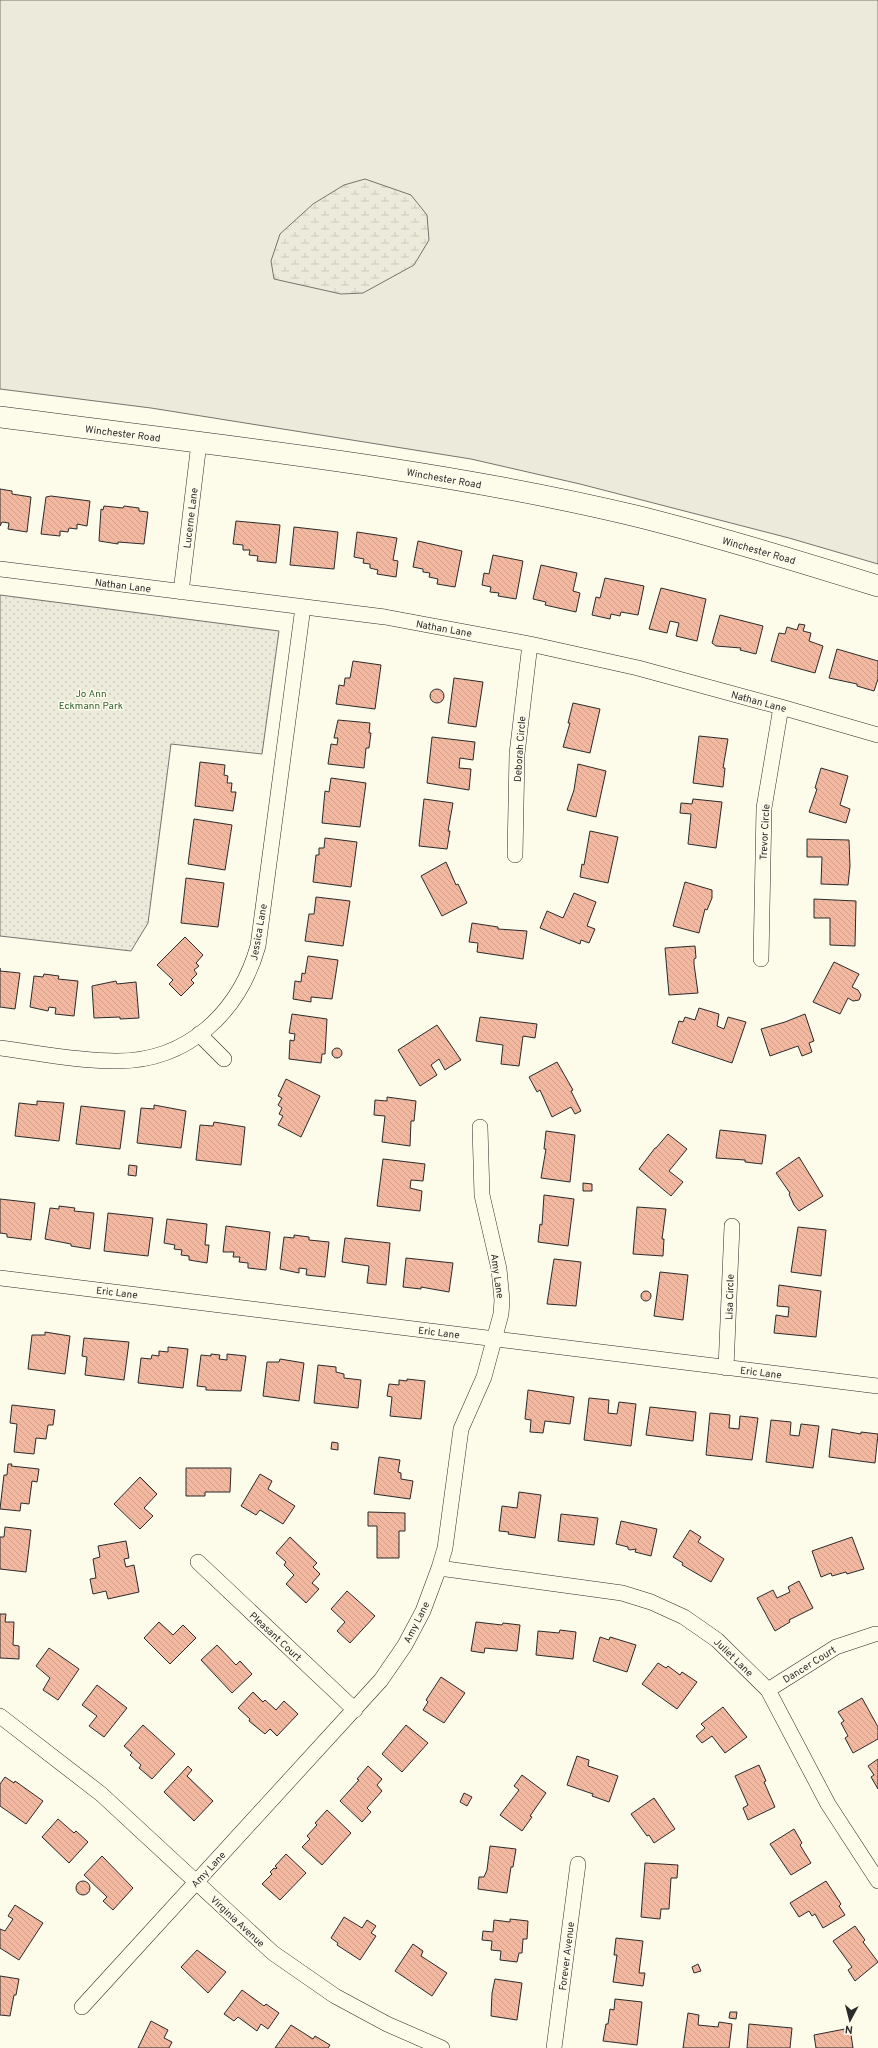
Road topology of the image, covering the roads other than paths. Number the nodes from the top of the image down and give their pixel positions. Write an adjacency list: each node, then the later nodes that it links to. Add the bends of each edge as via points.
1 (0, 417): 2 (main road, Winchester Road)
2 (200, 443): 4 (main road, Winchester Road, via 368,465 511,490 627,514 750,547); 5 (street, Lucerne Lane)
3 (0, 569): 5 (street, Nathan Lane)
4 (878, 586)
5 (181, 592): 6 (street, Nathan Lane)
6 (303, 607): 7 (street, Nathan Lane, via 385,618); 12 (street, Jessica Lane, via 258,946 244,985 215,1023)
7 (530, 644): 8 (street, Nathan Lane, via 638,668); 10 (street, Deborah Circle, via 516,754)
8 (781, 707): 9 (street, Nathan Lane); 11 (street, Trevor Circle, via 764,808)
9 (878, 735)
10 (515, 855)
11 (761, 958)
12 (199, 1034): 13 (street, Jessica Lane, via 185,1044 162,1054 115,1061); 14 (street)
13 (0, 1048)
14 (224, 1059)
15 (480, 1127): 18 (street, Amy Lane, via 482,1195 499,1269 502,1300)
16 (732, 1226): 19 (street, Lisa Circle)
17 (0, 1278): 18 (street, Eric Lane)
18 (495, 1339): 19 (street, Eric Lane); 22 (street, Amy Lane, via 484,1377 461,1429 445,1548)
19 (726, 1368): 20 (street, Eric Lane)
20 (878, 1386)
21 (198, 1562): 25 (street, Pleasant Court)
22 (439, 1568): 24 (street, Juliet Lane, via 622,1593 651,1602 684,1618 718,1640); 25 (street, Amy Lane, via 423,1611 405,1645 381,1680)
23 (875, 1634): 24 (street, Dancer Court, via 836,1647)
24 (768, 1690): 28 (street, Juliet Lane, via 828,1804)
25 (355, 1710): 29 (street, Amy Lane)
26 (0, 1716): 29 (street, Virginia Avenue, via 101,1794)
27 (578, 1864): 32 (street, Forever Avenue)
28 (878, 1881)
29 (196, 1882): 30 (street, Amy Lane); 31 (street, Virginia Avenue, via 273,1953 335,1996 387,2024)
30 (82, 2007)
31 (442, 2048)
32 (554, 2048)

